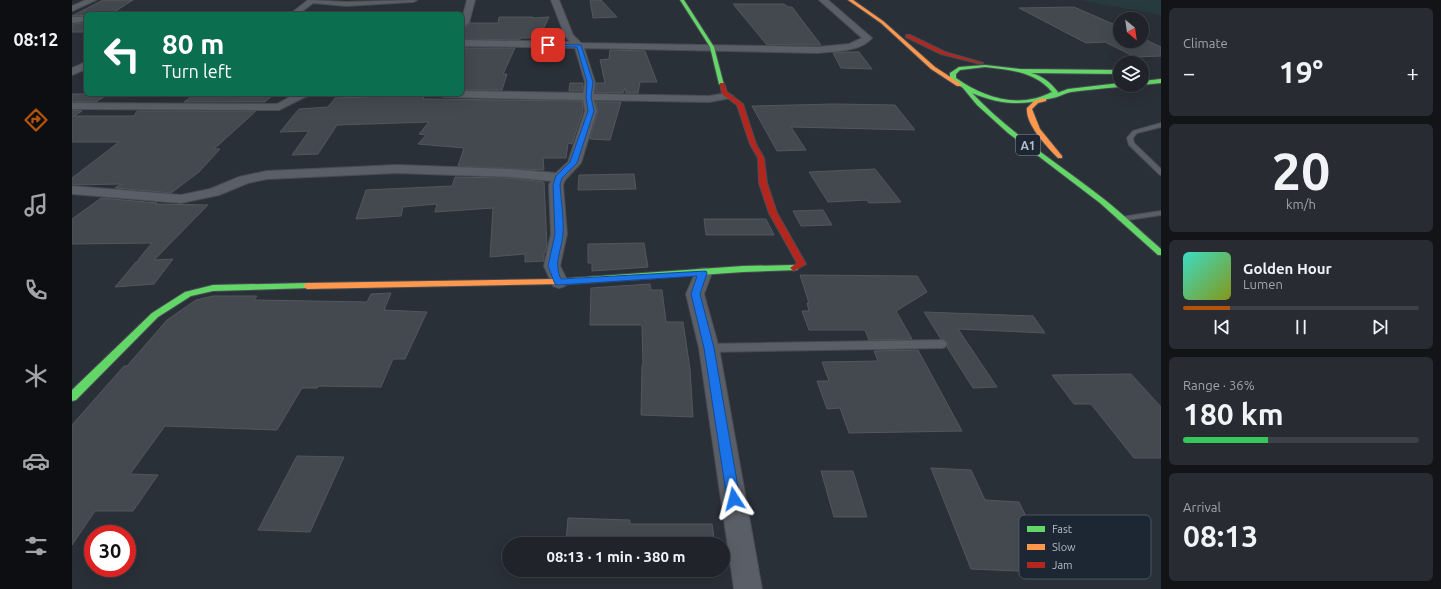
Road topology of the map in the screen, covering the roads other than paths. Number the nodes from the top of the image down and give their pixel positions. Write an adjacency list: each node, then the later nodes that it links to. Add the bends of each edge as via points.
1 (92, 0): 10 (street)
2 (413, 0): 8 (street, via 357,7)
3 (471, 0): 15 (street)
4 (555, 0): 18 (street, via 569,36)
5 (682, 0): 19 (main road)
6 (823, 0): 19 (street, via 868,38 855,46 818,50)
7 (850, 0): 16 (main road, A1)
8 (310, 2): 12 (street)
9 (72, 5): 10 (street)
10 (81, 5): 11 (street)
11 (72, 9)
12 (297, 12)
13 (72, 20): 14 (street)
14 (84, 20)
15 (465, 22)
16 (882, 22): 21 (main road, A1, via 943,53); 28 (main road, A1, via 933,68)
17 (464, 43): 18 (street)
18 (579, 46): 19 (street); 33 (street, via 590,82)
19 (712, 47): 32 (main road)
20 (84, 66): 23 (street)
21 (1001, 68): 22 (main road); 28 (main road, via 985,66 959,69 953,73 953,79)
22 (1018, 71): 24 (main road); 34 (main road, via 1033,75 1053,87 1055,92)
23 (72, 72)
24 (1113, 72)
25 (1161, 81): 26 (main road)
26 (1149, 82)
27 (1113, 86): 34 (main road, via 1068,92)
28 (962, 87): 34 (main road, via 1004,100); 41 (main road, A1, via 1002,125)
29 (464, 94): 33 (street)
30 (179, 96): 36 (street)
31 (299, 96): 36 (street, via 280,107)
32 (727, 96): 33 (street, via 709,99); 45 (main road, via 740,104 753,144 762,158 763,183 774,213 802,264 796,268)
33 (588, 97): 39 (street, via 591,111 574,163)
34 (1047, 99): 41 (main road, A1, via 1036,102 1029,108 1032,121 1040,135)
35 (72, 106): 36 (street)
36 (166, 106)
37 (1161, 125): 38 (lane, via 1135,132 1130,138 1131,144)
38 (1161, 173)
39 (559, 178): 40 (street, via 503,172 397,169 267,175 244,180 214,192 181,199); 46 (street, via 556,185 559,234 552,266)
40 (72, 190)
41 (1096, 197): 43 (main road, A1)
42 (1161, 213): 43 (lane)
43 (1121, 219): 44 (main road, A1)
44 (1161, 253)
45 (702, 273): 46 (main road); 48 (street, via 695,294)
46 (558, 282): 49 (main road, via 213,288 188,294 155,315)
47 (942, 344): 48 (lane)
48 (709, 348): 50 (street)
49 (72, 396)
50 (748, 589)

